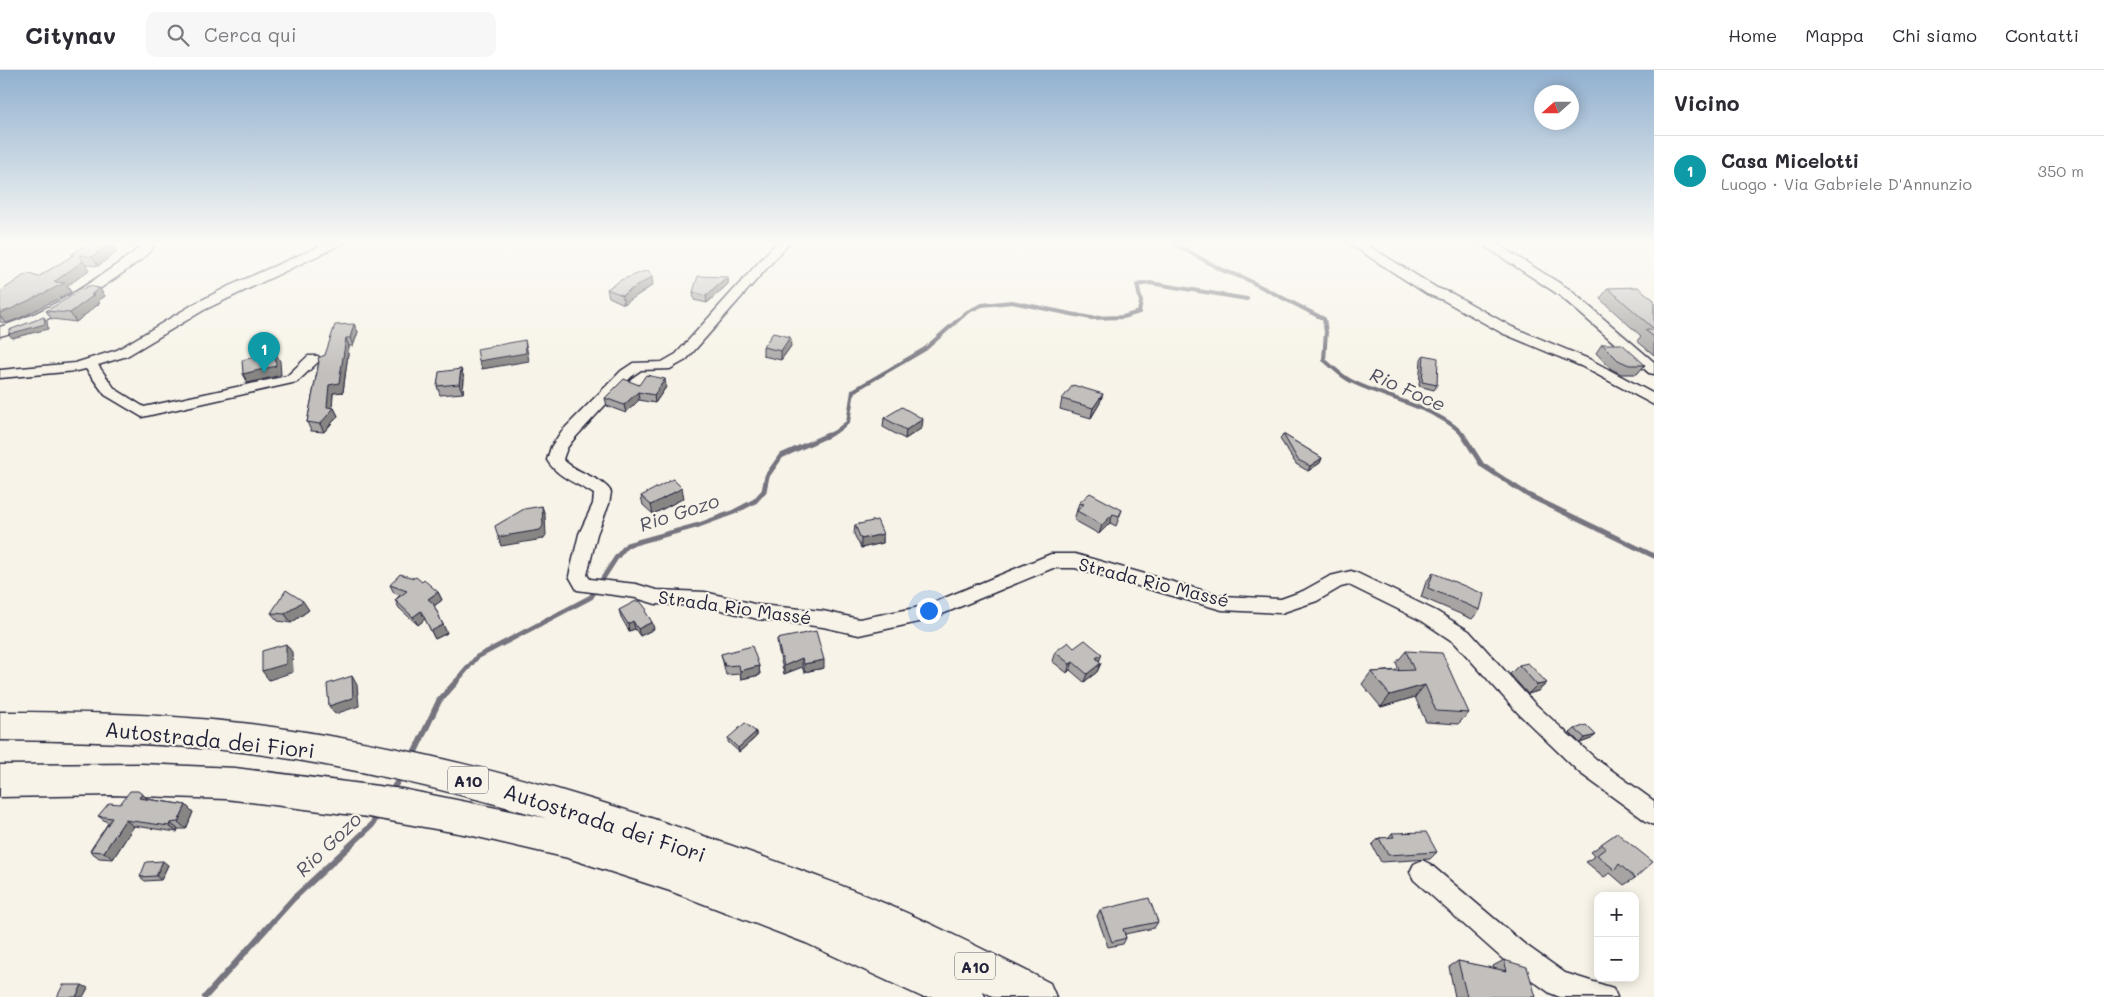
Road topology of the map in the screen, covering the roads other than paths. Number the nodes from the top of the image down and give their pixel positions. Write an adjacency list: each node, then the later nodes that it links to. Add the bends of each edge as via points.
1 (95, 286): 6 (street, via 49,314)
2 (240, 286): 9 (street)
3 (744, 286): 15 (street, Strada Rio Massé, via 681,357 665,366 638,366 626,374 559,446 556,460 562,470 603,492 578,576 584,585 636,591 656,597 705,599 758,612 823,619 859,627 928,613 1051,561 1075,561 1222,603 1281,606 1310,596 1336,581 1351,578 1429,616 1462,637 1526,708 1588,766)
4 (1425, 286): 12 (street, via 1507,330 1586,364)
5 (1555, 286): 10 (street)
6 (0, 332)
7 (165, 342): 9 (street)
8 (314, 359): 9 (street, via 292,379 142,412 110,392)
9 (93, 367): 11 (street)
10 (1654, 370)
11 (0, 374)
12 (1654, 400)
13 (0, 726): 17 (highway, Autostrada dei Fiori / A10, via 154,730 244,738 345,753 442,773 660,837 775,879)
14 (0, 781): 17 (highway, Autostrada dei Fiori / A10, via 105,778 227,783 446,813 567,841)
15 (1654, 814)
16 (1422, 872): 20 (street, via 1514,952 1559,984)
17 (910, 952): 18 (highway, Autostrada dei Fiori / A10); 19 (highway, Autostrada dei Fiori / A10)
18 (965, 997)
19 (1036, 997)
20 (1604, 997)

